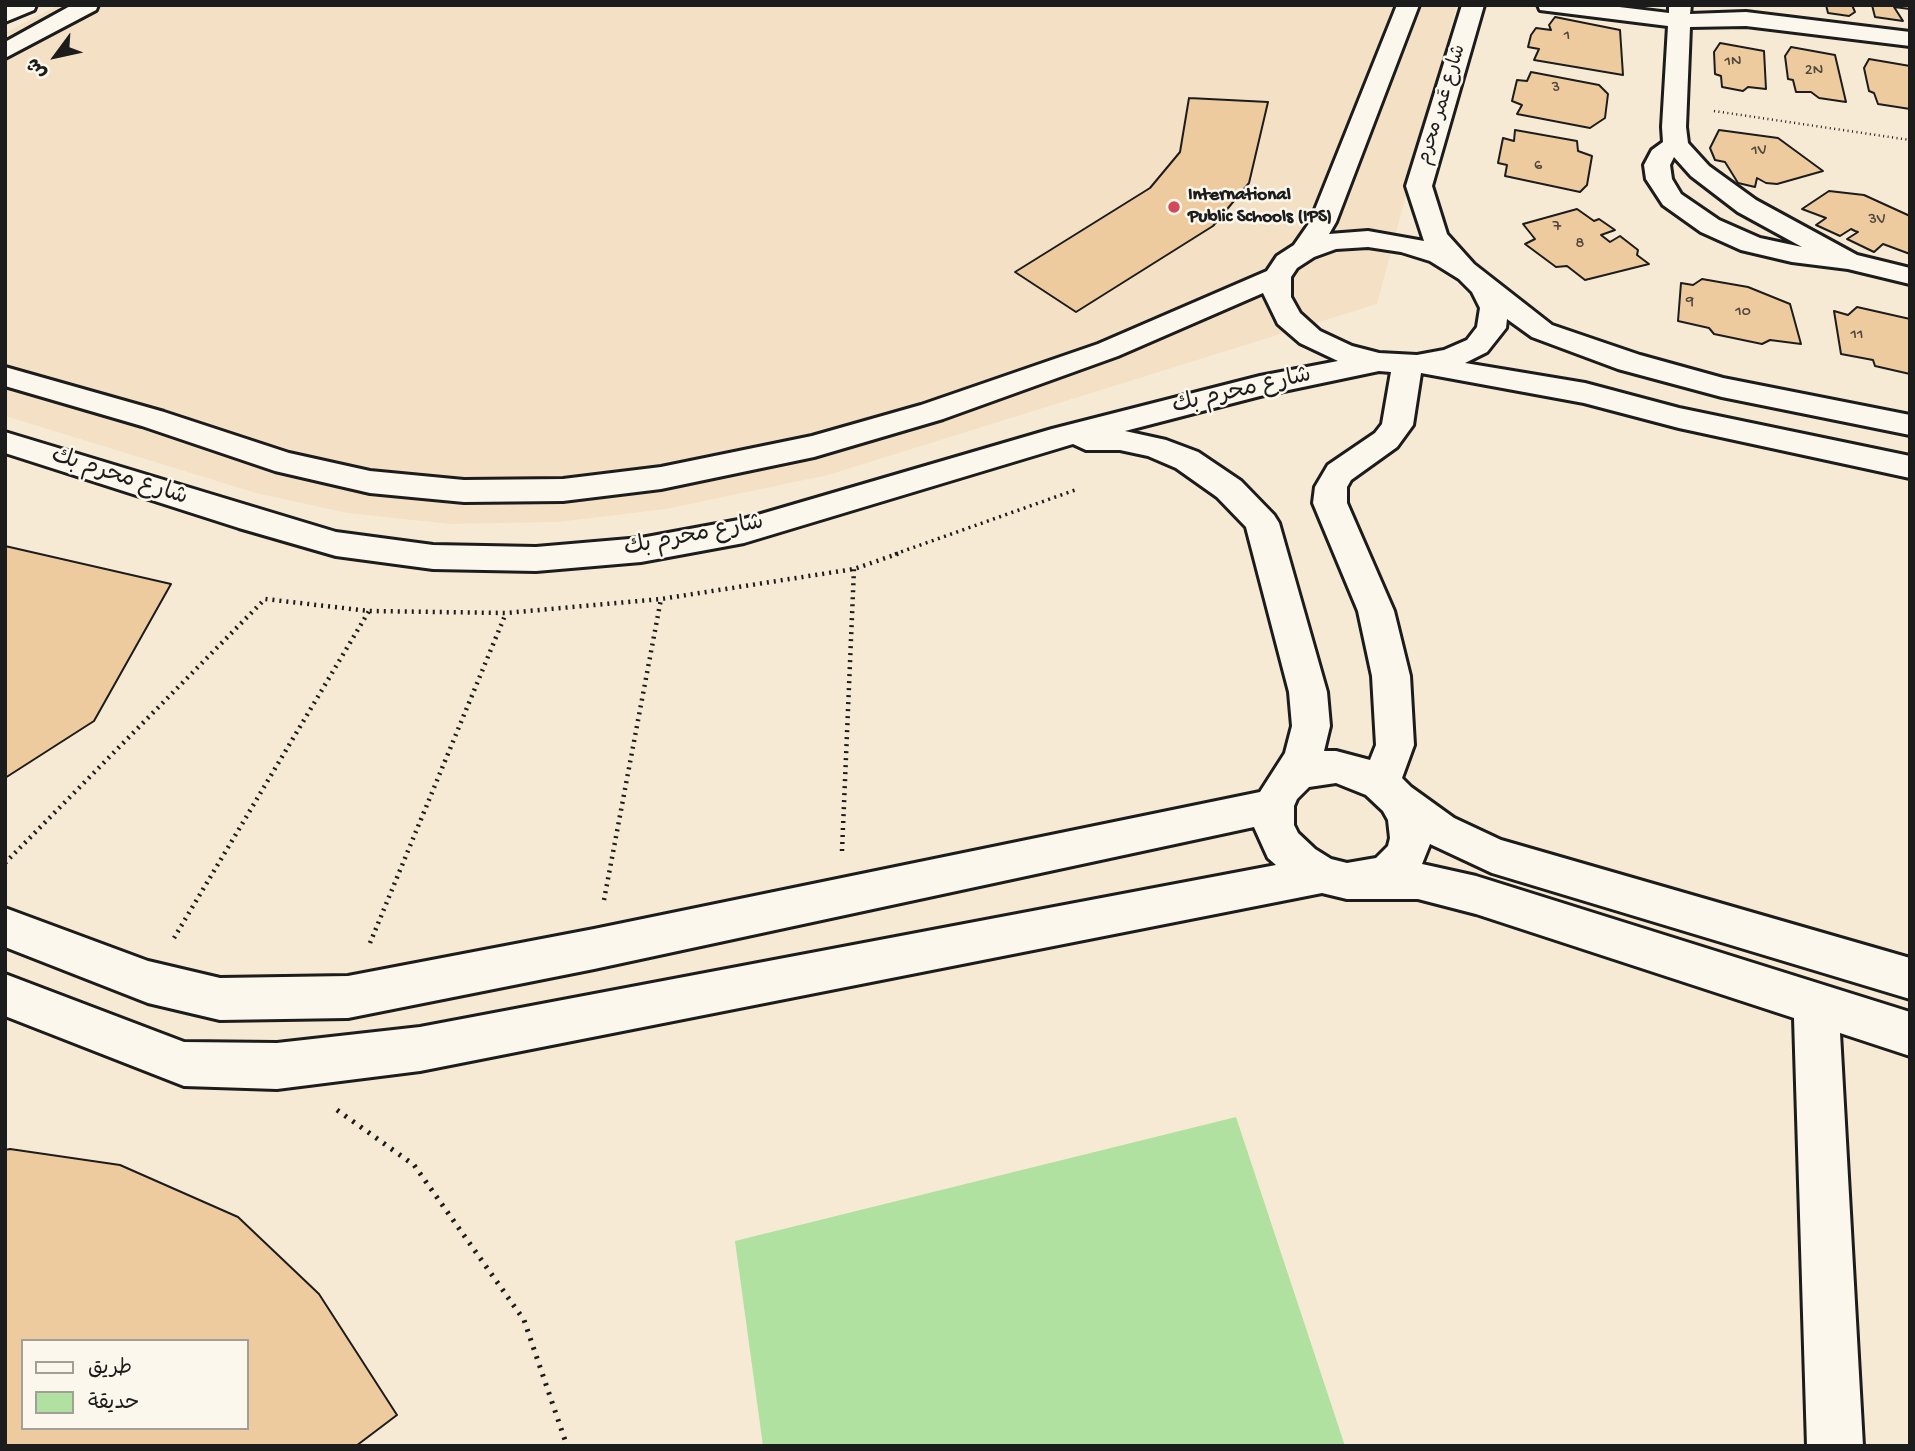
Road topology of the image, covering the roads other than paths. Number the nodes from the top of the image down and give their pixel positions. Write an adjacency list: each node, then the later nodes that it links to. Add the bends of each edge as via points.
1 (26, 5): 7 (street)
2 (88, 5): 9 (street)
3 (1408, 5): 15 (street, via 1328,209)
4 (1548, 5): 6 (street)
5 (1477, 6): 19 (street, شارع عَمر محرم, via 1419,186 1434,236)
6 (1686, 10): 8 (street); 10 (street, via 1675,106)
7 (5, 16)
8 (1910, 39)
9 (5, 51)
10 (1676, 144): 11 (street); 12 (street, via 1661,155 1657,165)
11 (1723, 189): 12 (street); 13 (street)
12 (1672, 199): 14 (street)
13 (1768, 218): 14 (street); 16 (street)
14 (1710, 226): 16 (street, via 1751,244)
15 (1304, 251): 18 (street, via 1287,262); 19 (street, via 1344,240 1405,244 1440,255)
16 (1848, 261): 17 (street)
17 (1910, 276)
18 (1277, 277): 20 (street, via 1277,297 1288,318 1310,337 1342,353); 21 (street, via 1108,350 932,412 814,446 687,473 563,490 464,491 370,482 286,463)
19 (1477, 280): 20 (street, via 1493,308 1491,328 1477,346 1451,358); 22 (street, via 1542,331 1629,362 1722,387)
20 (1401, 364): 23 (street, شارع محرم بك, via 1260,386); 25 (street, via 1585,393 1679,418); 26 (street, via 1397,425 1387,440 1339,473 1331,487 1330,503 1377,611 1391,676 1395,746)
21 (5, 376)
22 (1910, 425)
23 (1052, 439): 24 (street, شارع محرم بك, via 744,531 641,550 536,559 433,557 336,544); 27 (street, via 1120,440 1155,447 1187,460 1229,489 1262,523 1308,692 1311,726 1303,759)
24 (5, 442)
25 (1910, 467)
26 (1388, 791): 27 (street, via 1358,772 1315,768 1296,775); 29 (street, via 1408,818 1410,838 1405,856 1391,871); 31 (street, via 1440,830 1492,855)
27 (1277, 797): 28 (street, via 1275,825 1283,845); 30 (street, via 840,897 348,997 220,999 148,982)
28 (1322, 875): 29 (street, via 1347,881); 32 (street, via 420,1049 277,1066 184,1064)
29 (1371, 879): 33 (street, via 1418,881 1476,895)
30 (5, 927)
31 (1910, 979)
32 (5, 995)
33 (1816, 1005): 34 (street); 35 (street)
34 (1910, 1034)
35 (1835, 1446)

